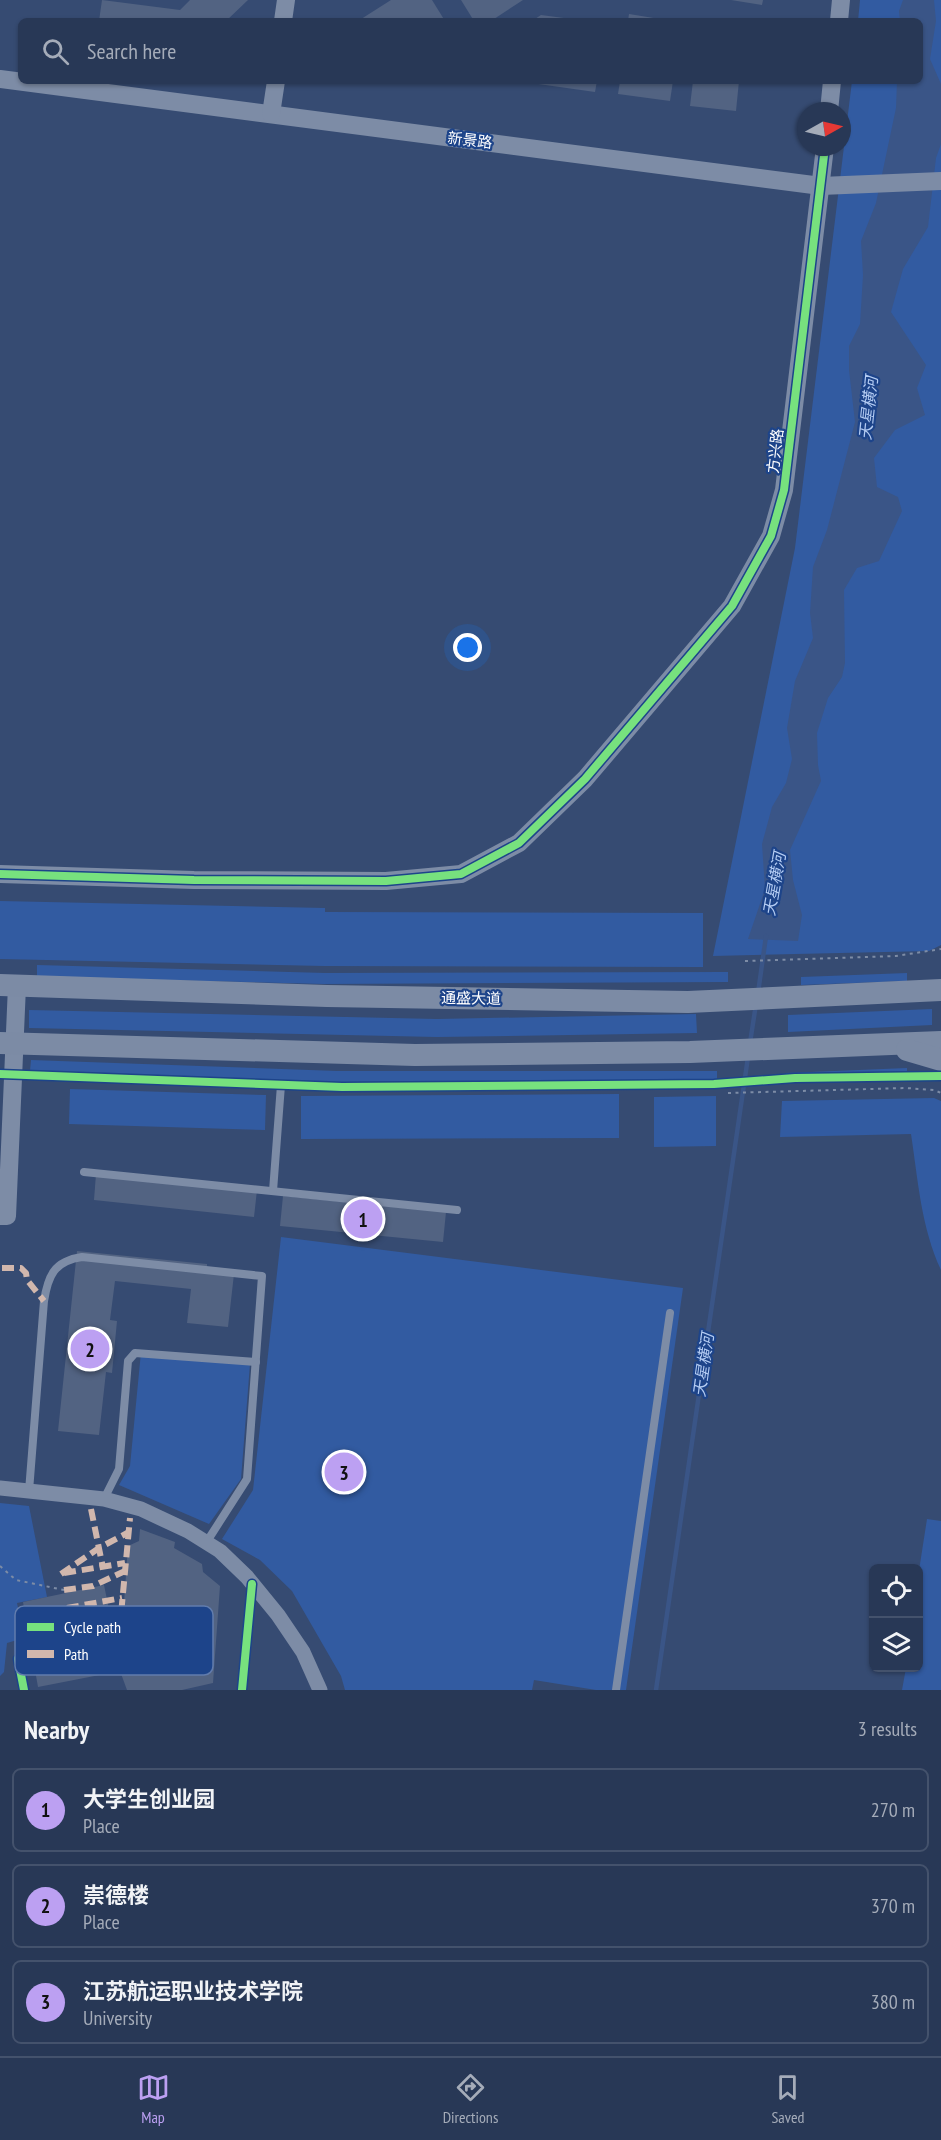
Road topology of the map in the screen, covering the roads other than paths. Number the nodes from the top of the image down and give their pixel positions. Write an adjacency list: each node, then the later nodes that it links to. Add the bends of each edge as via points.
1 (286, 0): 3 (street)
2 (841, 0): 4 (street)
3 (284, 18)
4 (839, 18)
5 (0, 80): 6 (street, 新景路)
6 (18, 82)
7 (32, 84): 11 (street, 新景路)
8 (276, 84): 11 (street)
9 (832, 84): 10 (street)
10 (830, 102)
11 (271, 114): 14 (street, 新景路)
12 (824, 156): 14 (street, 方兴路)
13 (938, 181): 14 (street, 新景路)
14 (821, 186): 15 (street, 方兴路, via 784,490 771,536 732,606 585,779 519,843 461,874 386,881)
15 (0, 874)
16 (9, 986): 17 (main road, 通盛大道, via 688,1002); 19 (street)
17 (940, 990)
18 (941, 1042): 20 (main road)
19 (7, 1043): 20 (main road, via 415,1055 718,1052); 26 (street, via 7,1216)
20 (888, 1044): 21 (main road)
21 (941, 1060)
22 (281, 1085): 24 (lane)
23 (84, 1172): 24 (lane)
24 (273, 1191): 25 (lane)
25 (457, 1210)
26 (0, 1216)
27 (670, 1313): 34 (lane)
28 (256, 1362): 30 (lane, via 262,1276 82,1257 63,1262 47,1282 44,1301); 31 (lane, via 135,1353 128,1361 120,1469); 32 (lane, via 247,1479)
29 (0, 1488): 30 (street)
30 (28, 1491): 31 (street)
31 (104, 1499): 32 (street, via 141,1509)
32 (206, 1543): 33 (street, via 247,1577 278,1615 303,1652)
33 (320, 1690)
34 (616, 1690)

